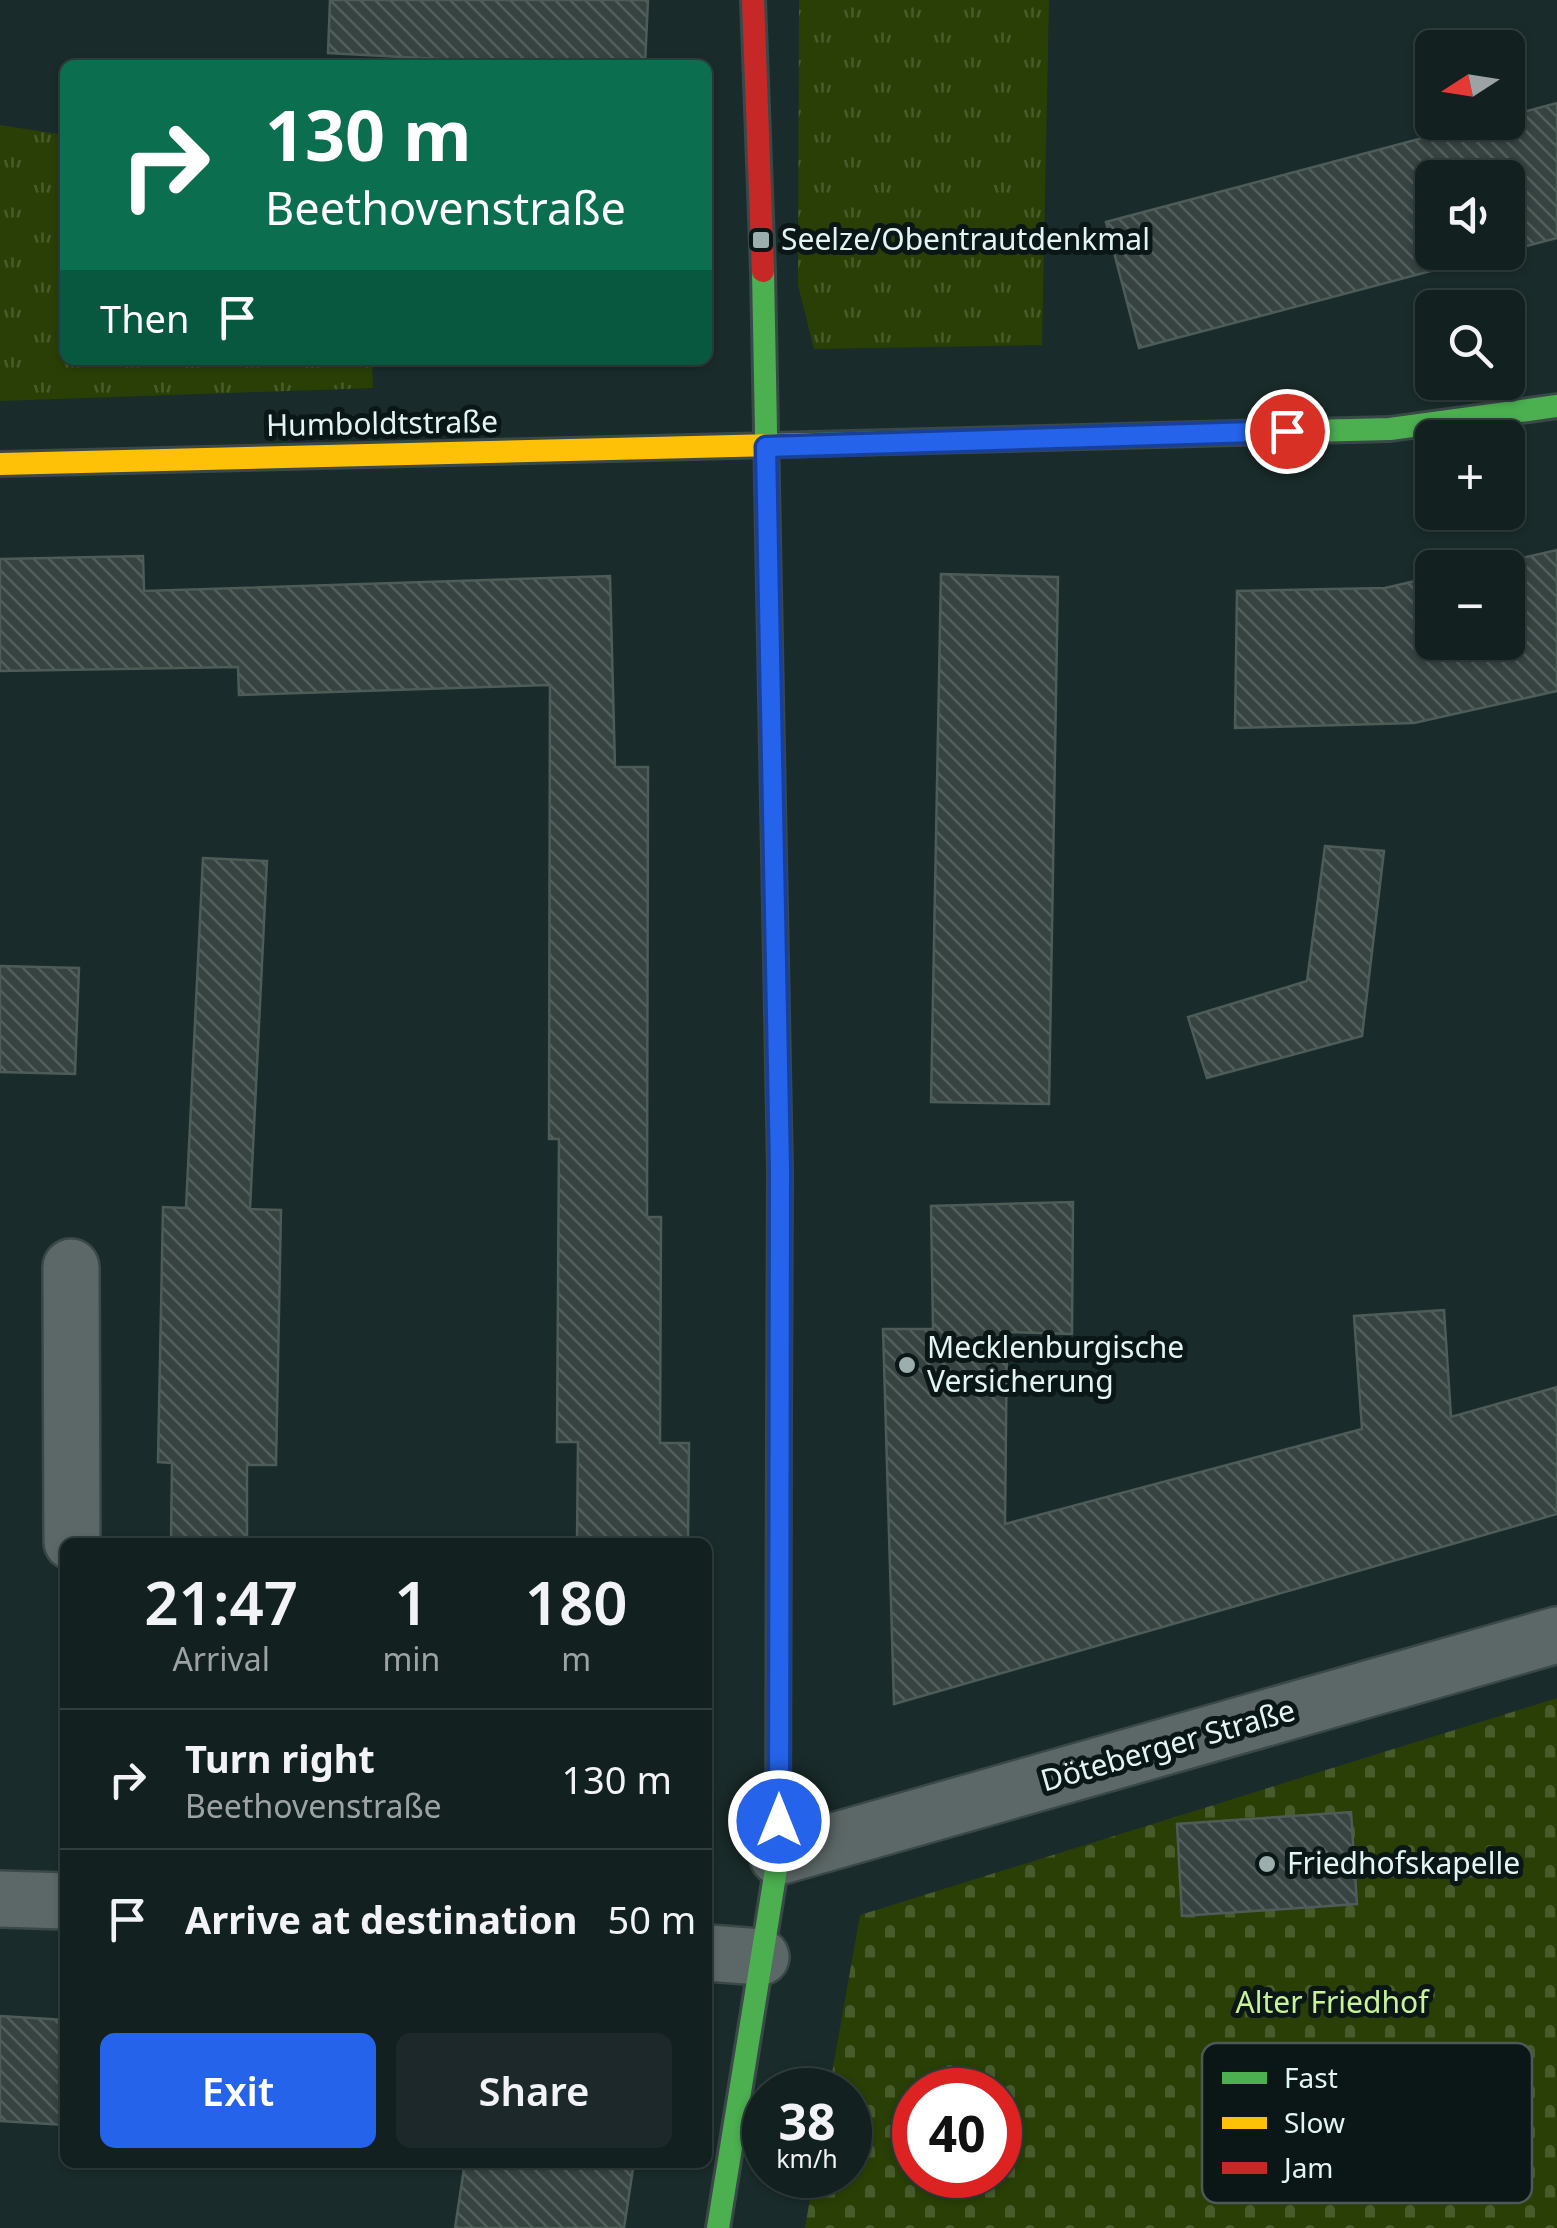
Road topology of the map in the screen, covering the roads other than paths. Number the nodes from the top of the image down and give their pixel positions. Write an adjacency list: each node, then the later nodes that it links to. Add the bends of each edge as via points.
1 (754, 0): 3 (street)
2 (1557, 406): 3 (street, Humboldtstraße, via 1390,429)
3 (766, 447): 4 (street, Humboldtstraße); 8 (street, via 780,1170)
4 (0, 464)
5 (72, 1267): 6 (street)
6 (72, 1538)
7 (1557, 1635): 8 (street, Döteberger Straße)
8 (778, 1857): 12 (street)
9 (0, 1899): 10 (street)
10 (60, 1901)
11 (712, 1953): 12 (street)
12 (761, 1958): 13 (street)
13 (718, 2228)

